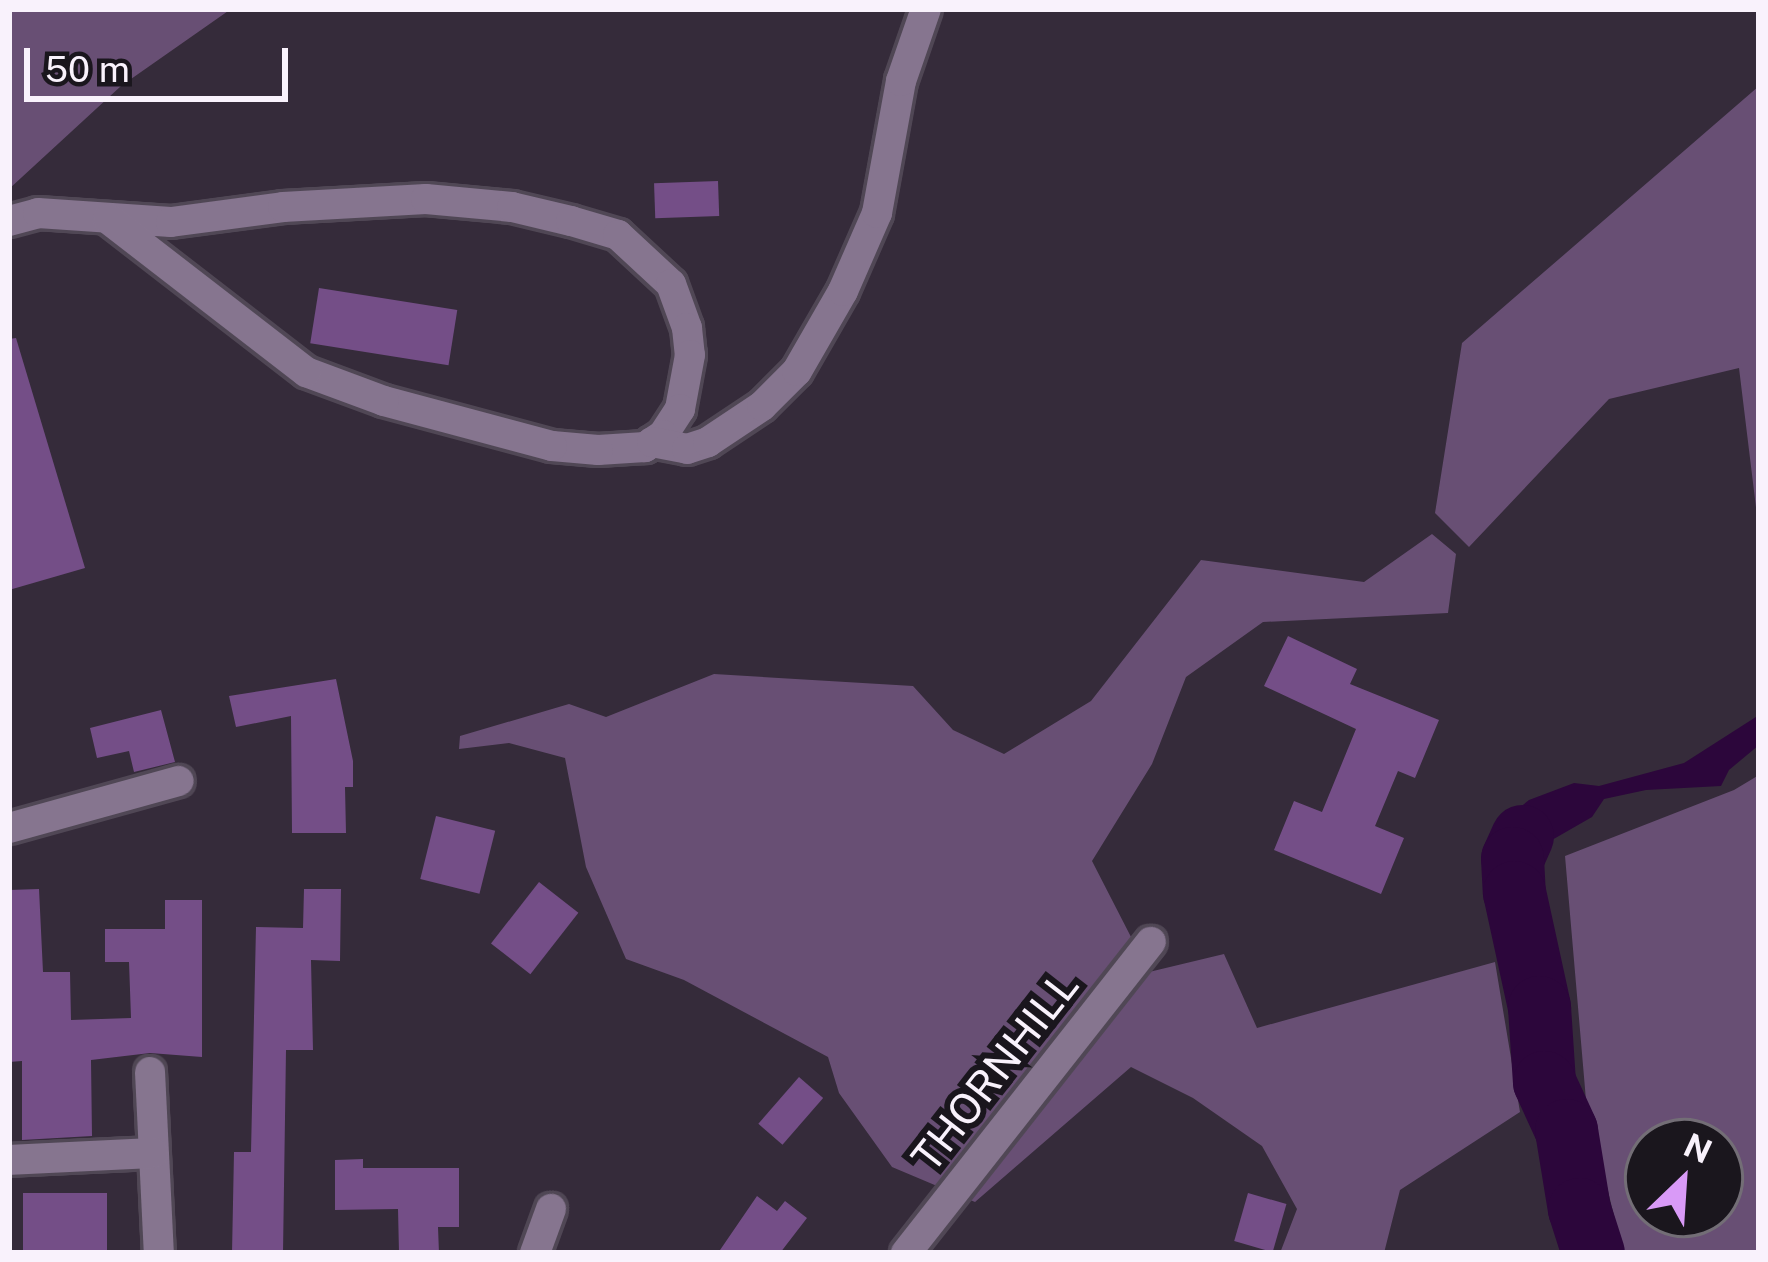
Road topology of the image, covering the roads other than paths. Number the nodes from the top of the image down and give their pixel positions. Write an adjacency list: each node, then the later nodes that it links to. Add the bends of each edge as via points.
1 (926, 9): 4 (street, via 901,81 878,213 796,371 708,442 687,449)
2 (108, 219): 3 (street, via 38,213); 4 (street, via 319,379 552,446); 4 (street, via 170,222 426,200 512,207 618,235 671,284 687,328 680,409)
3 (9, 221)
4 (652, 442)
5 (179, 781): 6 (street)
6 (9, 828)
7 (1151, 942): 14 (street, THORNHILL)
8 (149, 1072): 9 (street)
9 (154, 1154): 10 (street); 12 (street)
10 (9, 1160)
11 (551, 1209): 13 (street)
12 (159, 1253)
13 (535, 1253)
14 (906, 1253)

